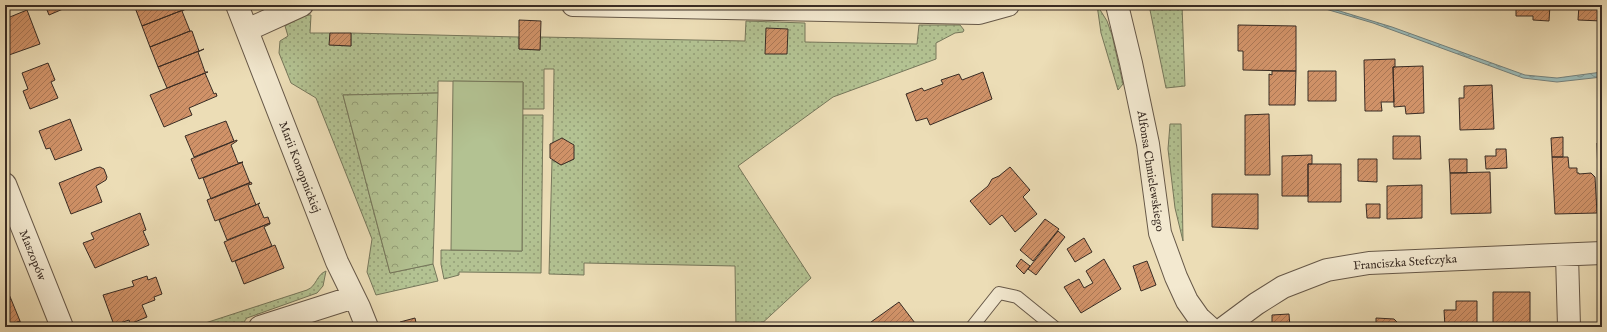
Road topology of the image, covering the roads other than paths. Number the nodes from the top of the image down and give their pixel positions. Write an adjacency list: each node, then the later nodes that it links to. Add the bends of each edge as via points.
1 (237, 5): 8 (street, Marii Konopnickiej)
2 (302, 5): 8 (street)
3 (574, 5): 6 (street)
4 (1008, 5): 7 (street, via 979,13)
5 (1117, 5): 18 (street, Alfonsa Chmielewskiego, via 1148,144 1160,233 1187,301 1198,318)
6 (664, 6): 7 (street)
7 (885, 8)
8 (247, 30): 12 (street, Marii Konopnickiej, via 337,262)
9 (5, 184): 13 (street, Maszopów)
10 (1602, 254): 11 (street, Franciszka Stefczyka)
11 (1567, 255): 19 (street, Franciszka Stefczyka, via 1369,263 1327,270 1283,287); 20 (street)
12 (354, 296): 14 (street); 15 (street, Marii Konopnickiej)
13 (62, 327)
14 (260, 327)
15 (367, 327)
16 (972, 327): 17 (lane, via 999,294 1017,297)
17 (1054, 327)
18 (1209, 327)
19 (1225, 327)
20 (1569, 327)

